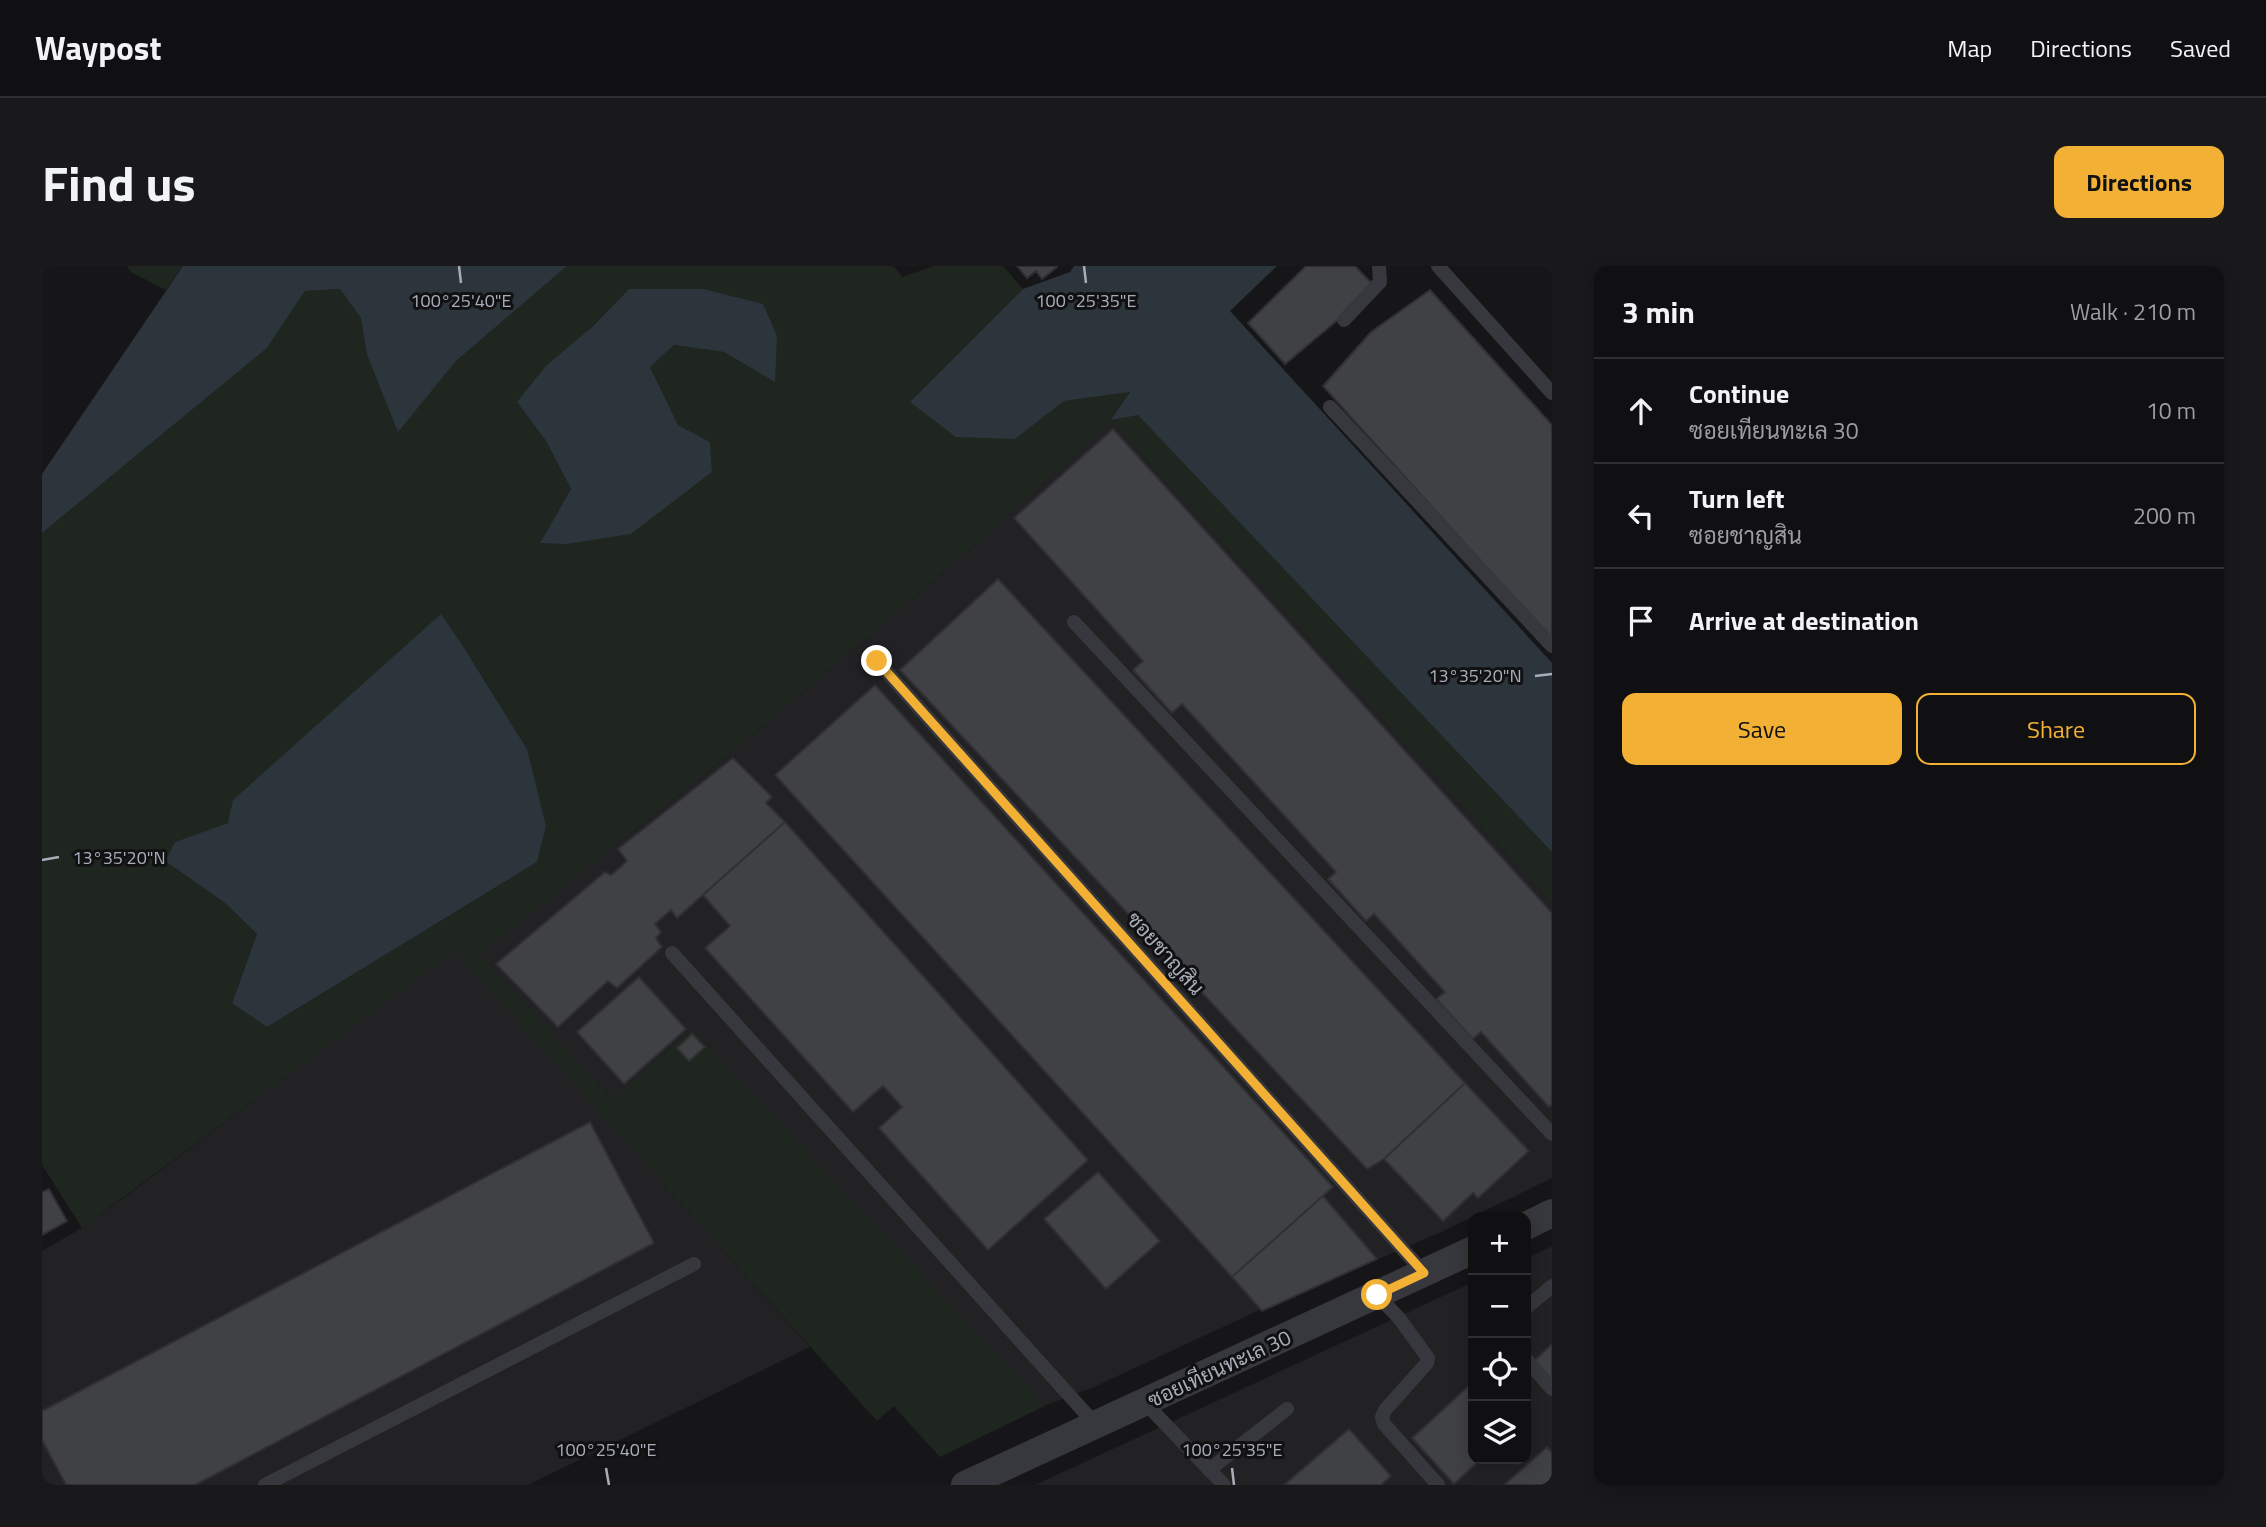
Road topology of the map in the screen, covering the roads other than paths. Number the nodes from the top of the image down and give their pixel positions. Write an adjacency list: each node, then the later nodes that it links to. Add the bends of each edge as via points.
1 (1379, 266): 3 (lane, via 1380,282)
2 (1438, 266): 4 (lane)
3 (1344, 320)
4 (1552, 393)
5 (1330, 407): 7 (lane)
6 (1074, 622): 10 (lane)
7 (1552, 646)
8 (877, 661): 15 (lane, ซอยชาญสิน)
9 (672, 953): 23 (lane)
10 (1552, 1135)
11 (1552, 1213): 12 (street)
12 (1531, 1224)
13 (1468, 1252): 15 (street, ซอยเทียนทะเล 30)
14 (694, 1264): 25 (lane)
15 (1424, 1273): 17 (street, ซอยเทียนทะเล 30)
16 (1552, 1286): 18 (lane)
17 (1377, 1295): 21 (street, ซอยเทียนทะเล 30); 28 (lane, via 1428,1358 1385,1410 1384,1424)
18 (1531, 1301)
19 (1531, 1365): 20 (lane)
20 (1552, 1389)
21 (1145, 1403): 23 (street, ซอยเทียนทะเล 30); 24 (lane)
22 (1287, 1409): 24 (lane)
23 (1096, 1425): 26 (street, ซอยเทียนทะเล 30)
24 (1209, 1470): 27 (lane)
25 (265, 1485)
26 (965, 1485)
27 (1224, 1485)
28 (1438, 1485)

